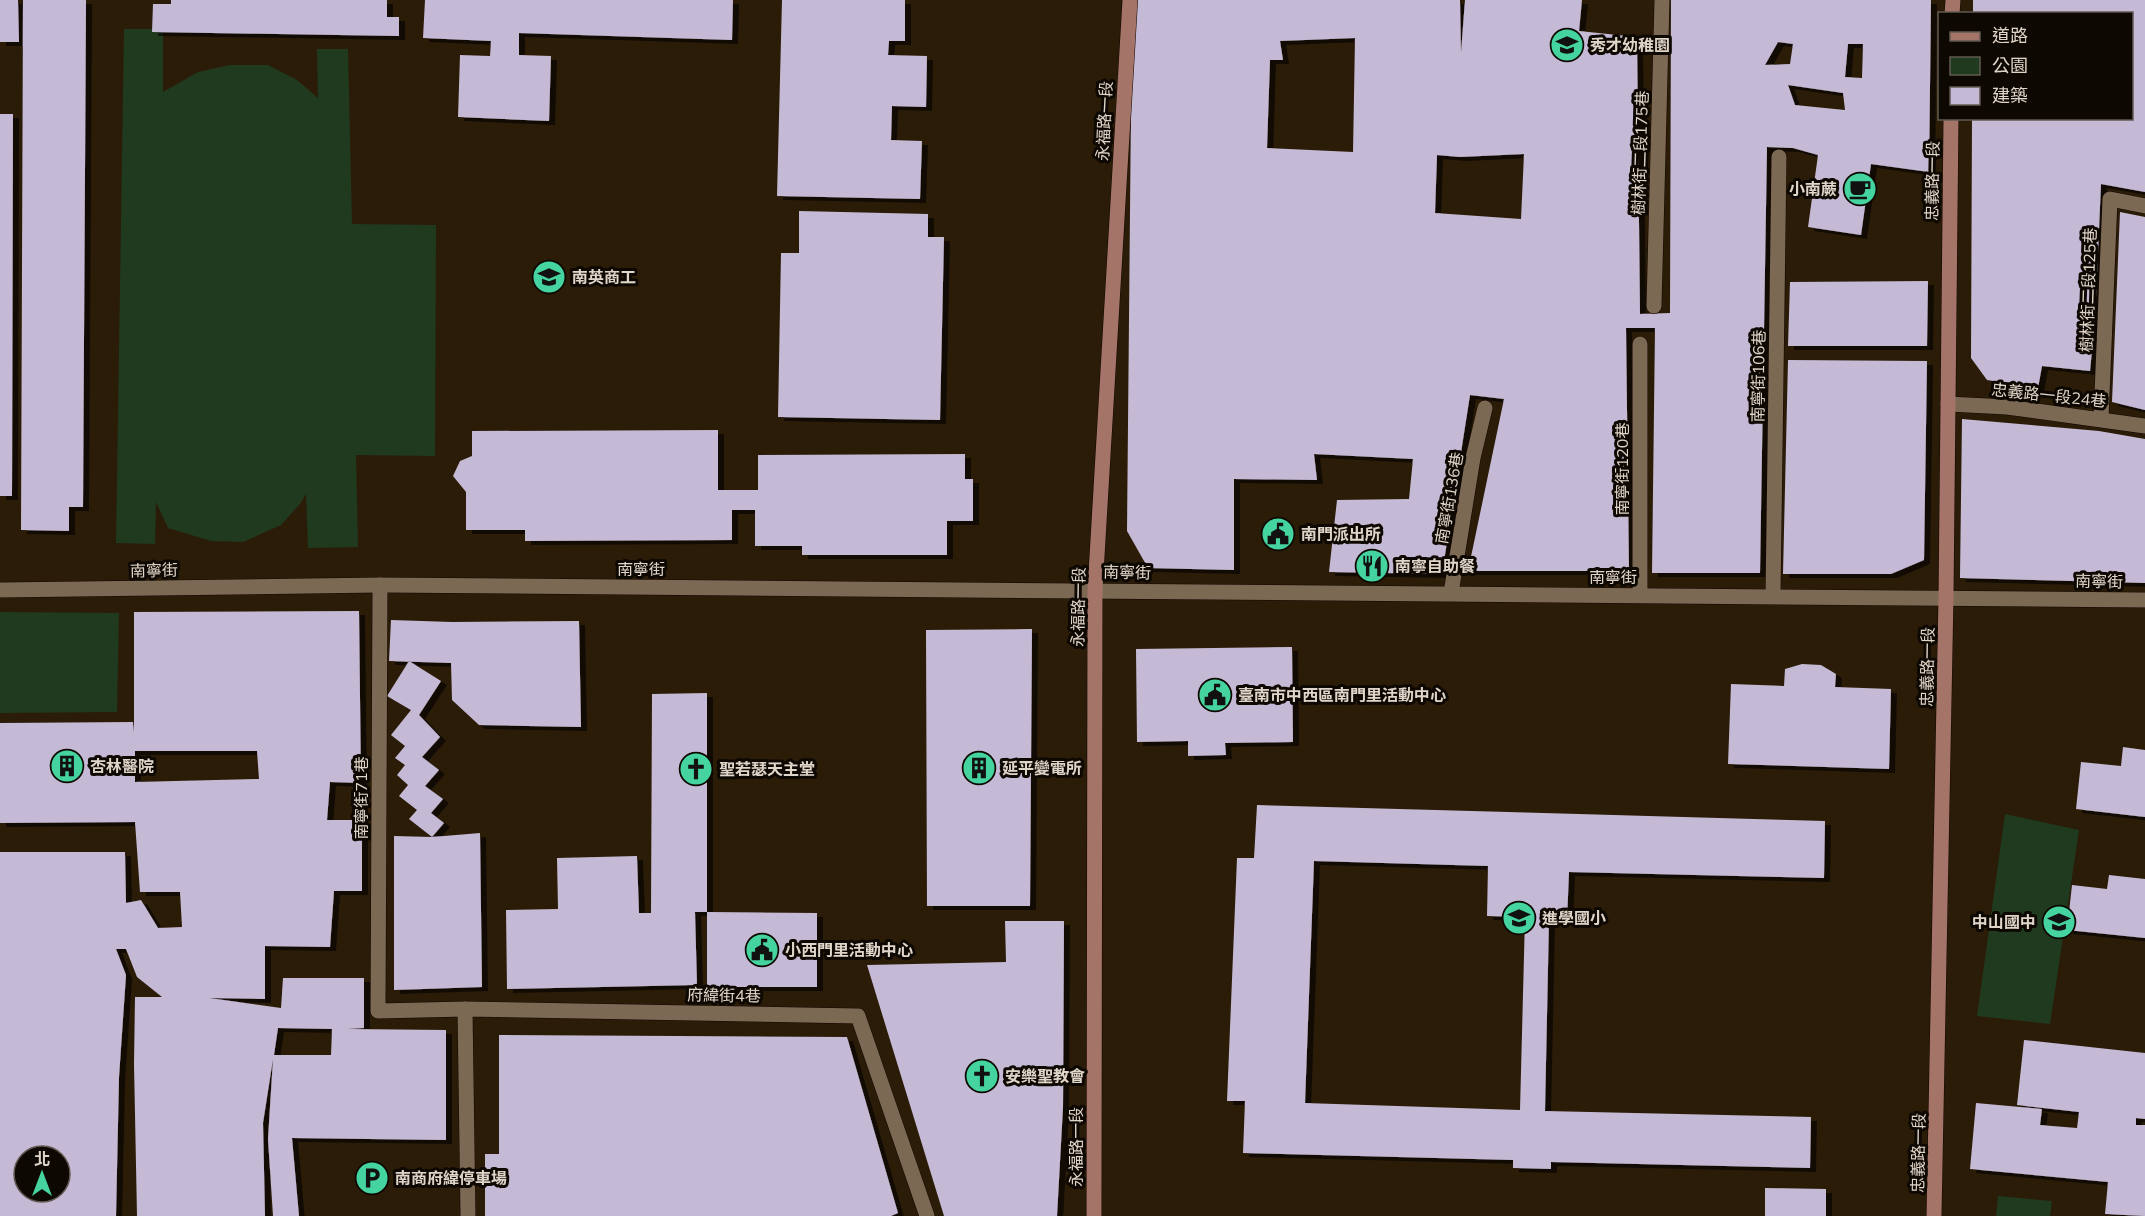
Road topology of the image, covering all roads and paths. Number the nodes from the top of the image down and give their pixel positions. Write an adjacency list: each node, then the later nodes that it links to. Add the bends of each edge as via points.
1 (1130, 0): 14 (street, 永福路一段)
2 (1662, 0): 6 (street, 樹林街二段175巷)
3 (1951, 120): 8 (street, 忠義路一段)
4 (1779, 157): 17 (street, 南寧街106巷)
5 (2145, 206): 10 (street, 樹林街二段125巷, via 2110,199)
6 (1654, 306)
7 (1640, 344): 16 (street, 南寧街120巷)
8 (1948, 404): 10 (street, 忠義路一段24巷); 18 (street, 忠義路一段)
9 (1485, 408): 15 (street, 南寧街136巷)
10 (2101, 419): 11 (street, 忠義路一段24巷)
11 (2145, 426)
12 (380, 585): 13 (street, 南寧街); 14 (street, 南寧街); 21 (street, 南寧街71巷)
13 (0, 590)
14 (1095, 590): 15 (street, 南寧街); 24 (street, 永福路一段)
15 (1451, 593): 16 (street, 南寧街)
16 (1640, 595): 17 (street, 南寧街)
17 (1773, 596): 18 (street, 南寧街)
18 (1946, 597): 19 (street, 南寧街); 25 (street, 忠義路一段)
19 (2145, 600)
20 (465, 1009): 21 (street, 府緯街4巷); 22 (street); 23 (street, 府緯街4巷, via 858,1016)
21 (378, 1011)
22 (468, 1216)
23 (927, 1216)
24 (1094, 1216)
25 (1935, 1216)

